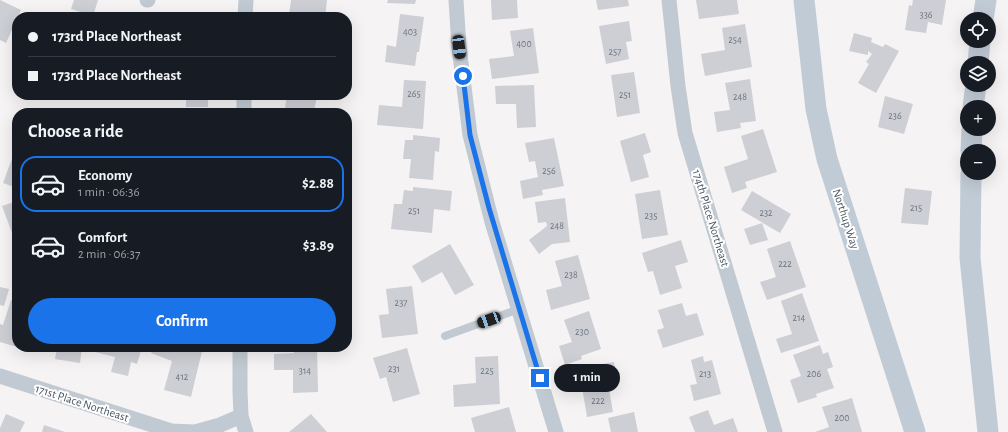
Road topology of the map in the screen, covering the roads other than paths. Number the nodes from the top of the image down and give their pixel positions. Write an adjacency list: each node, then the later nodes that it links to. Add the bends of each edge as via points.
1 (246, 0): 6 (street)
2 (456, 0): 9 (street, via 470,135 492,222)
3 (669, 0): 16 (street, 174th Place Northeast, via 685,134)
4 (804, 0): 17 (street, Northup Way, via 816,109 827,159)
5 (986, 0): 7 (street)
6 (245, 12)
7 (984, 12)
8 (971, 180): 18 (street, via 970,258)
9 (519, 309): 10 (lane); 15 (street)
10 (445, 336)
11 (240, 352): 13 (street)
12 (0, 376): 13 (street, 171st Place Northeast, via 172,431 195,432)
13 (241, 416): 14 (street)
14 (246, 432)
15 (556, 432)
16 (775, 432)
17 (915, 432)
18 (988, 432)

